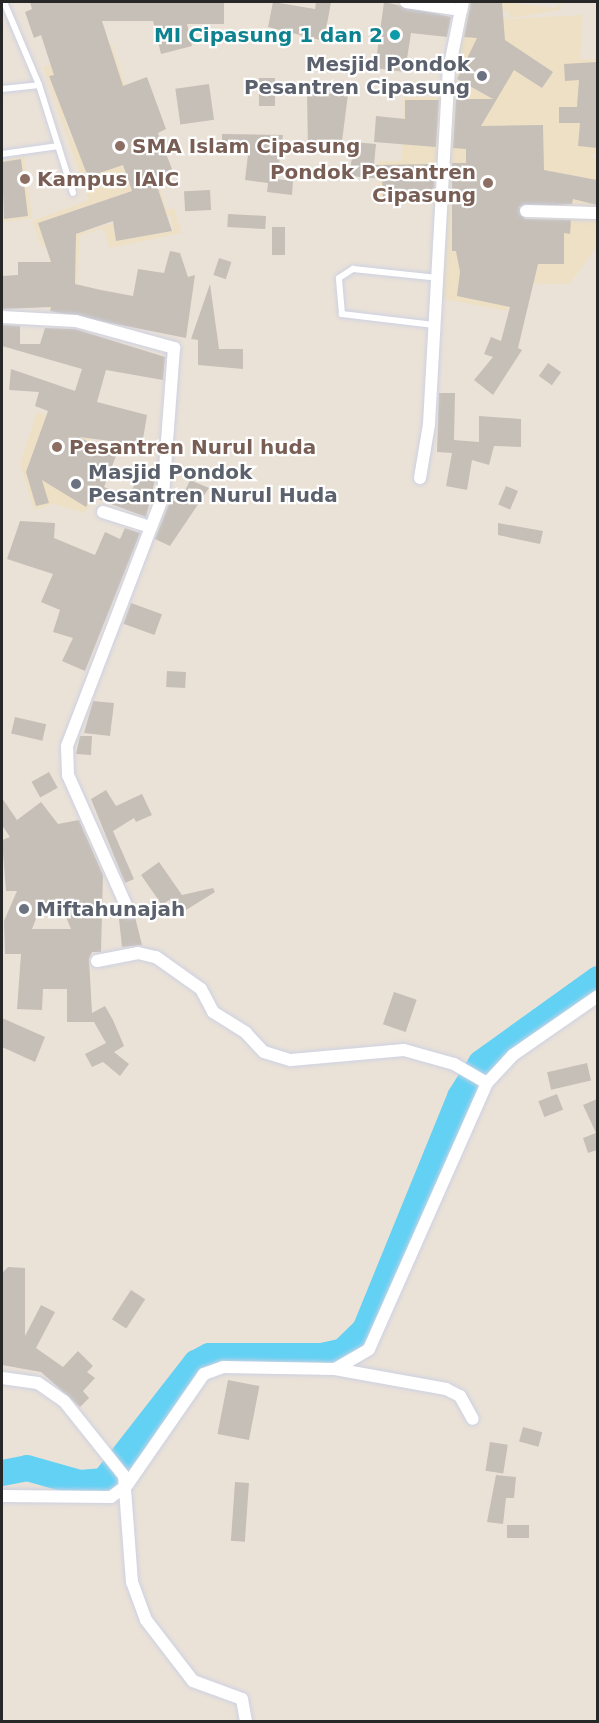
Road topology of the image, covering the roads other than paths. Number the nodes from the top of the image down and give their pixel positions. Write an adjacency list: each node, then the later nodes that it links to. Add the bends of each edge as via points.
1 (4, 2): 4 (lane)
2 (406, 2): 3 (street)
3 (462, 6): 11 (street, via 449,70)
4 (39, 85): 5 (lane); 6 (lane)
5 (2, 89)
6 (58, 146): 7 (lane); 8 (lane)
7 (2, 154)
8 (73, 193)
9 (526, 210): 10 (street)
10 (597, 213)
11 (438, 278): 13 (street); 13 (lane, via 353,269 339,278 342,314)
12 (2, 316): 16 (street, via 76,321 174,348 166,485)
13 (434, 325): 14 (street, via 429,424)
14 (420, 478)
15 (103, 512): 16 (street)
16 (150, 527): 17 (street, via 67,746 68,775)
17 (129, 912)
18 (97, 961): 20 (street, via 138,953 156,957 201,988 213,1012 246,1033 264,1052 291,1060 404,1050 465,1070)
19 (597, 996): 20 (street, via 513,1055)
20 (484, 1081): 21 (street, via 378,1335 357,1358)
21 (335, 1369): 23 (street, via 446,1389 460,1396); 24 (street, via 214,1369 167,1421)
22 (2, 1378): 24 (street, via 38,1383 64,1401)
23 (473, 1419)
24 (126, 1481): 25 (street, via 99,1500); 26 (street, via 132,1582 146,1620 193,1681 242,1699)
25 (2, 1496)
26 (246, 1722)

